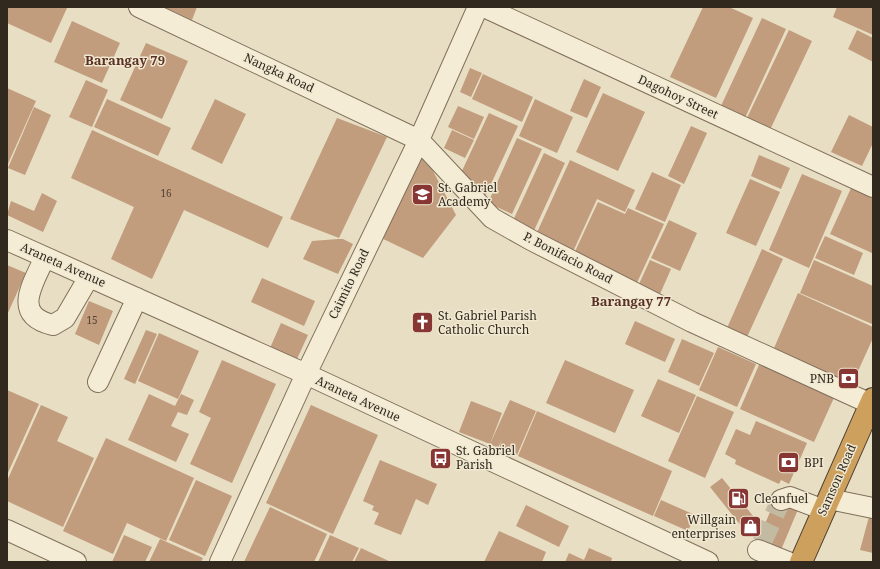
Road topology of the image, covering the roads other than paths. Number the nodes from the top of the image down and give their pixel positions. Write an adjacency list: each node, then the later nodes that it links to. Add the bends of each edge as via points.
1 (139, 7): 4 (street, Nangka Road)
2 (478, 7): 4 (street, Caimito Road)
3 (484, 7): 5 (street, Dagohoy Street)
4 (419, 140): 10 (street, Caimito Road); 12 (street, P. Bonifacio Road, via 492,218 692,322)
5 (873, 187)
6 (7, 240): 7 (street, Araneta Avenue)
7 (45, 258): 8 (street, Araneta Avenue); 8 (street, via 28,299 30,311 41,322 53,325 65,318)
8 (89, 277): 9 (street, Araneta Avenue)
9 (137, 298): 10 (street, Araneta Avenue); 11 (street)
10 (306, 374): 19 (street, Caimito Road); 20 (street, Araneta Avenue)
11 (98, 382)
12 (872, 402): 14 (highway, Samson Road)
13 (781, 500): 14 (street, via 790,497)
14 (826, 505): 15 (street); 22 (highway, Samson Road)
15 (873, 508)
16 (7, 530): 18 (street)
17 (758, 551): 21 (street)
18 (76, 562)
19 (220, 562)
20 (708, 562)
21 (788, 562)
22 (801, 562)

